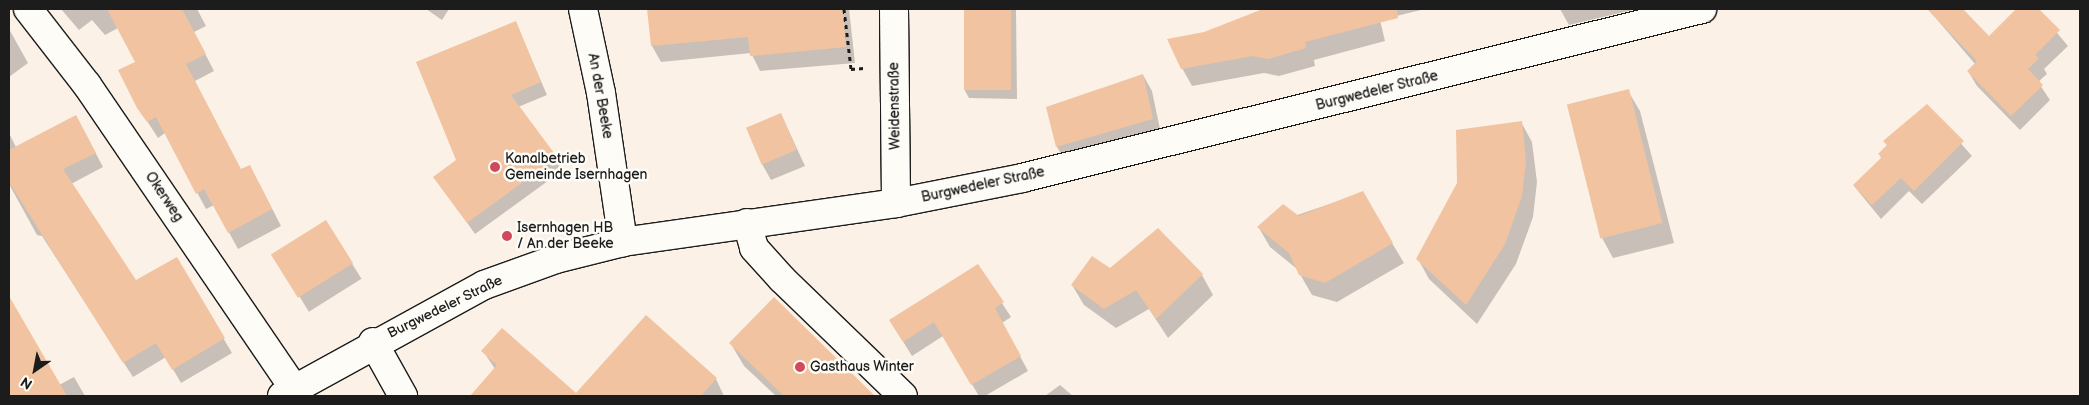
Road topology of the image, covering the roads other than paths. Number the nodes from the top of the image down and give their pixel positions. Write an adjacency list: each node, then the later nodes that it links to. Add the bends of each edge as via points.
1 (28, 9): 9 (main road, Okerweg, via 87,85)
2 (584, 9): 7 (main road, An der Beeke, via 602,93)
3 (894, 9): 5 (main road, Weidenstraße)
4 (1702, 9): 5 (main road, Burgwedeler Straße, via 1022,178)
5 (896, 203): 6 (main road, Burgwedeler Straße)
6 (747, 222): 7 (main road, Burgwedeler Straße); 11 (main road, via 754,248)
7 (623, 242): 8 (main road, Burgwedeler Straße, via 556,259 484,285)
8 (373, 342): 9 (main road, Burgwedeler Straße); 10 (main road)
9 (288, 393)
10 (403, 396)
11 (903, 396)

